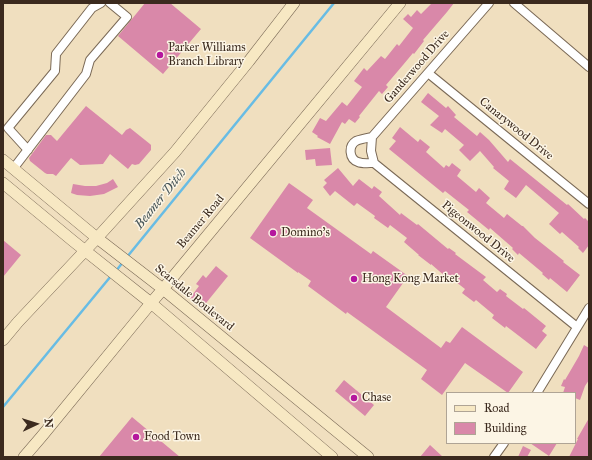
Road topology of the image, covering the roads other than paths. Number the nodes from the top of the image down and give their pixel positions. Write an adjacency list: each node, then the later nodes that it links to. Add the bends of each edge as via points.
1 (101, 3): 10 (street, via 92,8 56,54 55,72 8,128)
2 (110, 3): 10 (street, via 127,17 90,60 86,74)
3 (294, 3): 16 (main road, via 175,152)
4 (400, 3): 18 (main road, Beamer Road)
5 (489, 3): 8 (street, Ganderwood Drive)
6 (514, 3): 7 (street)
7 (589, 67)
8 (428, 73): 9 (street, Ganderwood Drive); 15 (street, Canarywood Drive)
9 (372, 138): 12 (street); 12 (street, via 357,141 350,152 358,162)
10 (28, 150): 13 (street)
11 (3, 160): 13 (main road, Scarsdale Boulevard)
12 (374, 163): 21 (street, Pigeonwood Drive)
13 (14, 169): 16 (main road, Scarsdale Boulevard)
14 (3, 183): 17 (main road)
15 (589, 204)
16 (97, 238): 17 (main road); 18 (main road, Scarsdale Boulevard)
17 (88, 253): 19 (main road); 22 (main road)
18 (159, 286): 19 (main road, Beamer Road); 25 (main road, Scarsdale Boulevard)
19 (147, 300): 26 (main road, Beamer Road); 27 (main road)
20 (589, 308): 21 (street)
21 (577, 327): 23 (street)
22 (3, 340)
23 (538, 392)
24 (503, 444): 28 (street)
25 (364, 456)
26 (24, 457)
27 (332, 457)
28 (494, 457)

